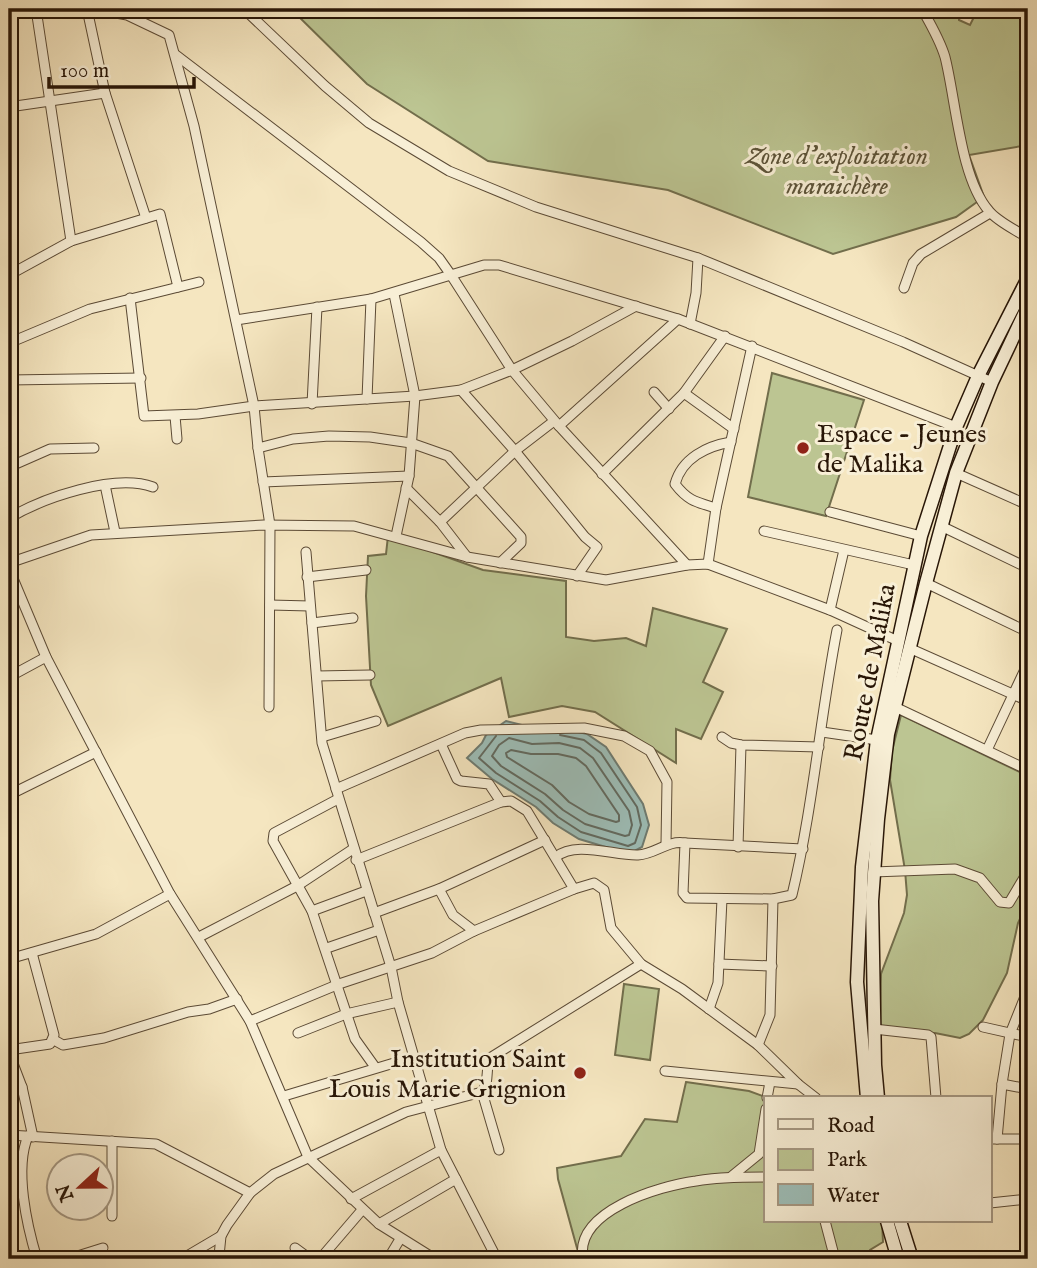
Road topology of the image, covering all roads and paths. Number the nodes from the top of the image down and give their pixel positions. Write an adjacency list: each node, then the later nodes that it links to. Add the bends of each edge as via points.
1 (36, 9): 8 (street)
2 (87, 9): 7 (street)
3 (94, 9): 6 (street, via 127,15 169,35)
4 (244, 9): 14 (street, via 369,122 449,171 536,207)
5 (922, 9): 10 (street, via 938,37 967,161)
6 (176, 55): 16 (street, via 421,242); 28 (street)
7 (105, 93): 8 (street); 11 (street)
8 (50, 101): 9 (street); 13 (street)
9 (9, 107)
10 (990, 214): 12 (street); 20 (street, via 921,254)
11 (146, 218): 13 (street); 19 (street, via 160,214)
12 (1028, 238)
13 (71, 241): 15 (street)
14 (698, 258): 29 (street); 34 (street)
15 (9, 275)
16 (451, 275): 21 (street); 24 (street, via 499,265); 33 (street)
17 (1028, 278): 34 (main road, Route de Malika)
18 (199, 282): 19 (street)
19 (178, 287): 22 (street)
20 (904, 288)
21 (394, 294): 23 (street); 41 (street)
22 (130, 298): 31 (street, via 70,316); 35 (street)
23 (371, 299): 26 (street); 42 (street)
24 (636, 306): 27 (street); 33 (street)
25 (1028, 306): 37 (main road, Route de Malika)
26 (317, 307): 28 (street); 43 (street)
27 (678, 319): 29 (street); 47 (street)
28 (236, 320): 44 (street)
29 (691, 324): 30 (street)
30 (725, 336): 32 (street); 40 (street)
31 (9, 343)
32 (752, 346): 48 (street); 49 (street)
33 (512, 370): 38 (street); 47 (street)
34 (979, 374): 37 (street); 48 (main road, Route de Malika)
35 (141, 378): 36 (street); 46 (street, via 144,416)
36 (9, 380)
37 (992, 382): 57 (main road, Route de Malika)
38 (461, 390): 41 (street); 55 (street)
39 (654, 392): 45 (street)
40 (684, 393): 45 (street); 49 (street)
41 (415, 396): 42 (street); 52 (street)
42 (367, 399): 43 (street)
43 (312, 404): 44 (street)
44 (254, 407): 46 (street); 54 (street)
45 (669, 409): 58 (street)
46 (175, 416): 50 (street)
47 (557, 423): 55 (street); 58 (street)
48 (956, 427): 74 (main road, Route de Malika)
49 (734, 429): 51 (street)
50 (177, 439)
51 (731, 442): 66 (street); 66 (street, via 711,445 678,473 676,484 684,495)
52 (411, 443): 54 (street, via 329,436); 59 (street); 64 (street, via 448,456)
53 (94, 448): 56 (street, via 50,449)
54 (258, 448): 60 (street)
55 (515, 451): 64 (street); 87 (street, via 597,548)
56 (9, 467)
57 (956, 473): 65 (street); 71 (main road, Route de Malika)
58 (602, 474): 82 (street)
59 (409, 475): 60 (street); 63 (street)
60 (263, 482): 70 (street)
61 (105, 485): 62 (street); 68 (street, via 43,501); 73 (street)
62 (153, 487)
63 (407, 488): 69 (street); 75 (street)
64 (477, 489): 69 (street); 80 (street, via 521,537 521,543)
65 (1028, 505)
66 (716, 508): 81 (street)
67 (830, 512): 74 (street)
68 (9, 518)
69 (440, 522): 78 (street)
70 (270, 525): 73 (street); 75 (street, via 354,526); 90 (street)
71 (941, 526): 84 (street); 89 (main road, Route de Malika)
72 (764, 531): 76 (street)
73 (115, 532): 79 (street)
74 (920, 536): 83 (main road, Route de Malika)
75 (396, 537): 78 (street)
76 (844, 550): 83 (street); 92 (street)
77 (306, 552): 88 (street)
78 (467, 557): 80 (street)
79 (9, 563)
80 (500, 563): 87 (street)
81 (708, 564): 82 (street); 92 (street)
82 (687, 565): 87 (street, via 606,580)
83 (914, 565): 97 (main road, Route de Malika)
84 (1028, 568)
85 (9, 569): 98 (street)
86 (366, 570): 88 (street)
87 (577, 576)
88 (307, 577): 91 (street)
89 (926, 583): 96 (street); 97 (main road, Route de Malika)
90 (270, 604): 91 (street); 106 (street)
91 (310, 606): 94 (street)
92 (830, 610): 97 (street)
93 (353, 618): 94 (street)
94 (312, 623): 101 (street)
95 (837, 630): 108 (street)
96 (1028, 632)
97 (904, 644): 103 (street); 105 (main road, Route de Malika); 111 (main road, Route de Malika)
98 (46, 657): 102 (street); 116 (street)
99 (1028, 663): 103 (street)
100 (370, 675): 101 (street)
101 (317, 676): 109 (street)
102 (9, 677)
103 (1014, 694): 104 (street); 115 (street)
104 (1028, 701)
105 (895, 707): 115 (street); 131 (main road, Route de Malika, via 883,766)
106 (269, 708)
107 (376, 721): 109 (street)
108 (822, 732): 111 (street); 114 (street)
109 (322, 737): 118 (street)
110 (722, 737): 113 (street)
111 (877, 740): 179 (main road, Route de Malika, via 862,867 857,982)
112 (441, 744): 118 (street); 121 (street, via 457,779 489,784); 124 (street, via 481,730 584,729 624,736 650,751 667,782)
113 (741, 745): 114 (street); 125 (street)
114 (819, 747): 127 (street)
115 (987, 750): 117 (street)
116 (96, 752): 119 (street); 136 (street)
117 (1028, 770)
118 (336, 789): 120 (street)
119 (9, 795)
120 (338, 799): 126 (street); 132 (street, via 274,833 273,841)
121 (501, 802): 122 (street, via 511,801 527,811); 129 (street)
122 (545, 840): 128 (street); 133 (street)
123 (685, 843): 124 (street); 125 (street); 137 (street, via 683,893 687,898)
124 (666, 844): 128 (street, via 639,855 578,850)
125 (737, 847): 127 (street)
126 (354, 849): 129 (street); 132 (street)
127 (803, 849): 138 (street, via 792,895)
128 (556, 857): 134 (street)
129 (356, 860): 135 (street)
130 (1028, 871): 131 (street, via 1009,903 1000,902 980,878 954,869)
131 (873, 872): 159 (main road, Route de Malika)
132 (297, 886): 139 (street); 143 (street)
133 (439, 889): 140 (street); 142 (street, via 453,915)
134 (574, 889): 142 (street); 147 (street, via 594,883 604,890 611,929)
135 (366, 891): 139 (street); 140 (street)
136 (170, 894): 143 (street); 145 (street, via 96,934)
137 (722, 899): 138 (street); 148 (street)
138 (774, 899): 149 (street)
139 (312, 911): 144 (street)
140 (374, 913): 141 (street)
141 (379, 930): 144 (street); 150 (street)
142 (474, 931): 150 (street, via 432,953)
143 (199, 937): 153 (street)
144 (327, 948): 151 (street)
145 (32, 953): 146 (street); 163 (street)
146 (9, 960)
147 (641, 964): 155 (street); 175 (street, via 490,1058)
148 (719, 964): 149 (street); 155 (street)
149 (772, 966): 164 (street, via 770,1015)
150 (390, 967): 151 (street); 154 (street)
151 (339, 984): 156 (street); 157 (street)
152 (1028, 989): 161 (street)
153 (237, 999): 157 (street); 163 (street, via 104,1038 63,1045)
154 (398, 1002): 156 (street); 166 (street)
155 (709, 1009): 164 (street)
156 (346, 1014): 160 (street); 167 (street, via 355,1039)
157 (250, 1021): 176 (street)
158 (983, 1027): 161 (street)
159 (874, 1029): 180 (main road, Route de Malika); 181 (street, via 931,1037)
160 (298, 1033)
161 (1010, 1034): 162 (street); 171 (street)
162 (1028, 1037)
163 (54, 1040): 165 (street)
164 (758, 1045): 170 (street)
165 (9, 1052): 173 (street)
166 (414, 1057): 167 (street); 182 (street)
167 (375, 1067): 176 (street)
168 (665, 1071): 169 (street)
169 (770, 1082): 170 (street); 177 (street)
170 (798, 1084): 178 (street)
171 (1002, 1084): 174 (street); 186 (street)
172 (9, 1087): 173 (street)
173 (22, 1087): 185 (street)
174 (1028, 1089)
175 (482, 1092): 182 (street); 190 (street)
176 (284, 1096): 193 (street)
177 (767, 1096)
178 (814, 1096)
179 (867, 1096)
180 (878, 1096)
181 (936, 1096)
182 (429, 1107): 189 (street); 193 (street, via 406,1112)
183 (764, 1132): 192 (street)
184 (9, 1135): 185 (street)
185 (31, 1137): 188 (street); 210 (street, via 23,1150 23,1174)
186 (993, 1139): 187 (street)
187 (1028, 1139)
188 (112, 1141): 191 (street); 197 (street, via 156,1144)
189 (441, 1150): 196 (street); 198 (street)
190 (499, 1150)
191 (112, 1152)
192 (762, 1156): 194 (street)
193 (308, 1157): 197 (street); 198 (street)
194 (732, 1176): 195 (street); 219 (street, via 692,1181 631,1199 604,1213 581,1248)
195 (764, 1177)
196 (456, 1179): 205 (street); 218 (street)
197 (250, 1193): 206 (street)
198 (351, 1199): 201 (street)
199 (1028, 1199): 200 (street)
200 (992, 1203)
201 (362, 1210): 205 (street); 215 (street)
202 (825, 1222): 220 (street)
203 (887, 1222): 221 (main road)
204 (900, 1222): 222 (main road)
205 (379, 1224): 207 (street)
206 (221, 1236): 212 (street); 213 (street)
207 (400, 1239): 216 (street); 217 (street)
208 (103, 1248): 211 (street)
209 (295, 1248): 214 (street)
210 (37, 1259)
211 (68, 1259)
212 (182, 1259)
213 (216, 1259)
214 (310, 1259)
215 (320, 1259)
216 (388, 1259)
217 (435, 1259)
218 (497, 1259)
219 (583, 1259)
220 (835, 1259)
221 (898, 1259)
222 (912, 1259)

